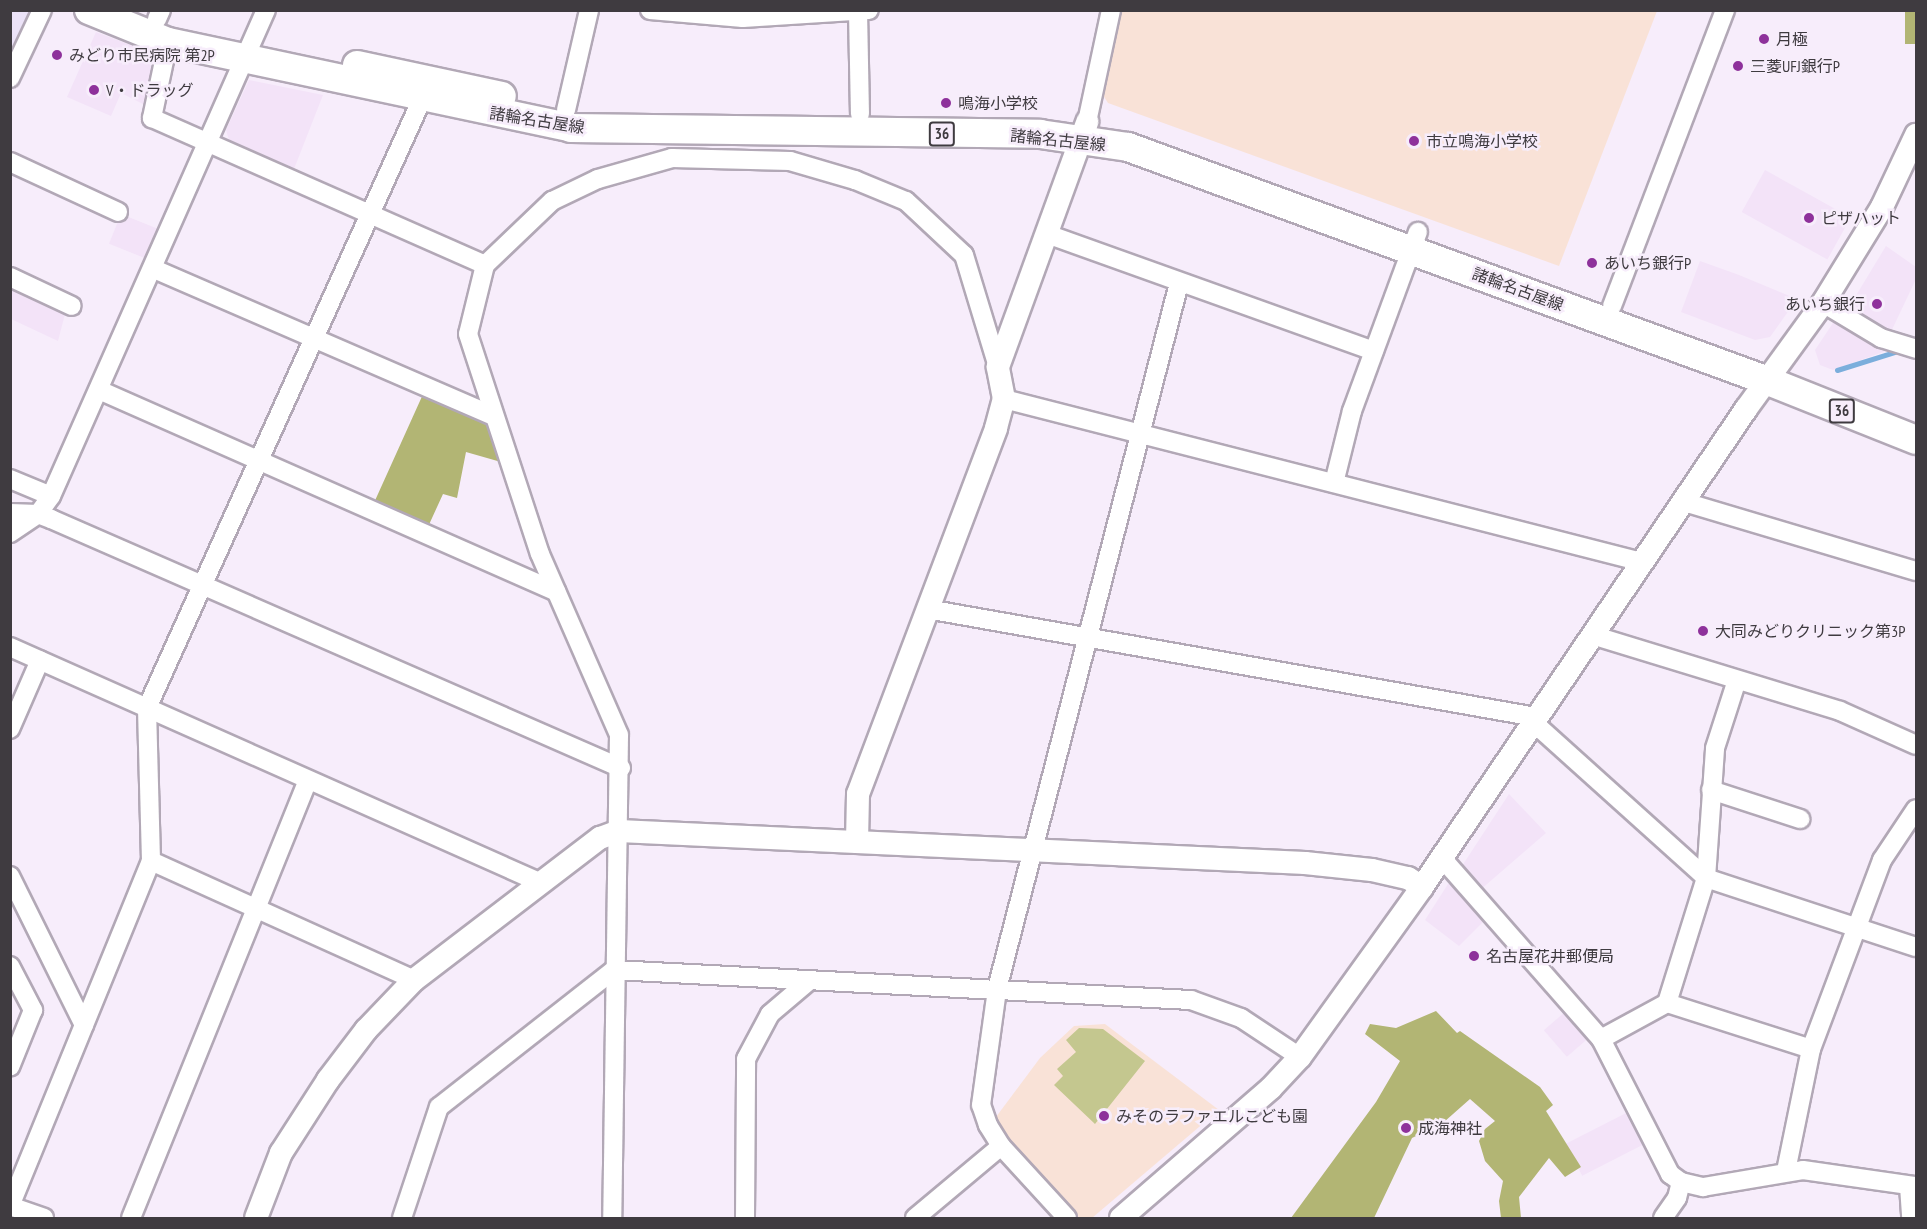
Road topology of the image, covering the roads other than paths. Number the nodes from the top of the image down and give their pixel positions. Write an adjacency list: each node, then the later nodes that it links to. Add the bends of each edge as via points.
1 (42, 10): 13 (street)
2 (89, 10): 11 (main road, 諸輪名古屋線 / 36)
3 (266, 10): 12 (street)
4 (589, 10): 15 (street)
5 (650, 10): 10 (street)
6 (869, 10): 9 (street)
7 (1111, 10): 17 (street)
8 (1725, 10): 31 (street)
9 (858, 11): 10 (street); 16 (street)
10 (743, 14)
11 (155, 20): 12 (main road, 諸輪名古屋線 / 36); 19 (street, via 152,118)
12 (249, 52): 14 (main road, 諸輪名古屋線 / 36); 15 (main road, 諸輪名古屋線 / 36); 19 (street)
13 (10, 78)
14 (422, 99): 17 (main road, 諸輪名古屋線 / 36, via 571,128 1040,134); 22 (street)
15 (566, 110): 16 (main road, 諸輪名古屋線 / 36)
16 (860, 114): 17 (main road, 諸輪名古屋線 / 36, via 1010,114)
17 (1084, 131): 23 (street); 24 (main road, 諸輪名古屋線 / 36, via 1145,133)
18 (1917, 135): 29 (street, via 1882,207)
19 (208, 144): 22 (street); 26 (street)
20 (10, 162): 21 (street)
21 (118, 212)
22 (370, 216): 25 (street); 32 (street)
23 (1047, 234): 28 (street); 35 (street)
24 (1414, 241): 31 (main road, 諸輪名古屋線 / 36); 34 (street); 36 (main road, 諸輪名古屋線 / 36)
25 (485, 265): 35 (street, via 552,201 598,179 672,158 790,161 855,180 906,201 964,255); 39 (street, via 468,334)
26 (154, 268): 32 (street); 37 (street)
27 (10, 277): 30 (street)
28 (1179, 283): 34 (street); 41 (street)
29 (1823, 303): 33 (street, via 1881,338); 36 (street)
30 (72, 306)
31 (1612, 306): 36 (main road, 諸輪名古屋線 / 36)
32 (316, 338): 39 (street); 43 (street)
33 (1917, 349)
34 (1374, 351): 45 (street, via 1352,411)
35 (998, 367): 38 (street)
36 (1773, 374): 40 (main road, 諸輪名古屋線 / 36); 42 (main road, 諸輪名古屋線 / 36); 47 (street)
37 (99, 390): 43 (street); 46 (street)
38 (1005, 399): 41 (street); 55 (street)
39 (494, 416): 54 (street)
40 (1917, 420)
41 (1140, 434): 45 (street); 57 (street)
42 (1917, 440)
43 (261, 462): 53 (street); 54 (street)
44 (10, 479): 46 (street)
45 (1334, 483): 51 (street)
46 (51, 496): 49 (street)
47 (1684, 502): 51 (street); 52 (street)
48 (10, 513): 49 (street)
49 (38, 514): 50 (street); 53 (street)
50 (10, 533)
51 (1642, 562): 56 (street)
52 (1917, 571)
53 (202, 586): 61 (street); 65 (street, via 210,586)
54 (556, 592): 65 (street, via 619,735)
55 (927, 609): 57 (street); 71 (street, via 858,794)
56 (1592, 635): 60 (street); 62 (street)
57 (1088, 638): 62 (street); 72 (street)
58 (10, 647): 59 (street)
59 (40, 660): 61 (street); 63 (street)
60 (1737, 680): 64 (street, via 1840,711); 67 (street, via 1715,748)
61 (147, 708): 66 (street); 74 (street)
62 (1535, 720): 73 (street); 76 (street)
63 (10, 729)
64 (1917, 745)
65 (621, 768): 70 (street)
66 (308, 780): 77 (street); 79 (street)
67 (1711, 790): 69 (street); 76 (street)
68 (1917, 809): 80 (street, via 1882,860)
69 (1800, 819)
70 (619, 831): 71 (street); 77 (street, via 600,838); 83 (street)
71 (857, 842): 72 (street)
72 (1032, 849): 78 (street, via 1348,866 1408,879); 86 (street)
73 (1442, 858): 78 (street); 89 (street)
74 (151, 861): 79 (street); 88 (street)
75 (10, 876): 88 (street)
76 (1706, 878): 80 (street); 87 (street)
77 (539, 882): 84 (street)
78 (1422, 887): 91 (street)
79 (256, 906): 84 (street); 99 (street)
80 (1859, 928): 81 (street); 90 (street)
81 (1917, 947)
82 (10, 966): 92 (street, via 33,1010)
83 (614, 970): 85 (street); 101 (street, via 439,1107); 102 (street)
84 (414, 980): 100 (street, via 366,1030 328,1080 281,1153)
85 (810, 980): 86 (street); 103 (street, via 771,1014 746,1059)
86 (997, 989): 91 (street, via 1204,1002 1242,1018); 93 (street, via 981,1105)
87 (1667, 1003): 89 (street); 90 (street)
88 (84, 1025): 97 (street)
89 (1601, 1040): 96 (street)
90 (1811, 1049): 94 (street)
91 (1300, 1057): 106 (street, via 1271,1088)
92 (10, 1067)
93 (1001, 1146): 104 (street); 105 (street)
94 (1786, 1171): 95 (street); 96 (street)
95 (1913, 1186): 109 (street)
96 (1679, 1190): 107 (street); 108 (street)
97 (10, 1206): 98 (street)
98 (44, 1218)
99 (130, 1218)
100 (256, 1218)
101 (402, 1218)
102 (612, 1218)
103 (745, 1218)
104 (915, 1218)
105 (1067, 1218)
106 (1121, 1218)
107 (1663, 1218)
108 (1679, 1218)
109 (1911, 1218)

